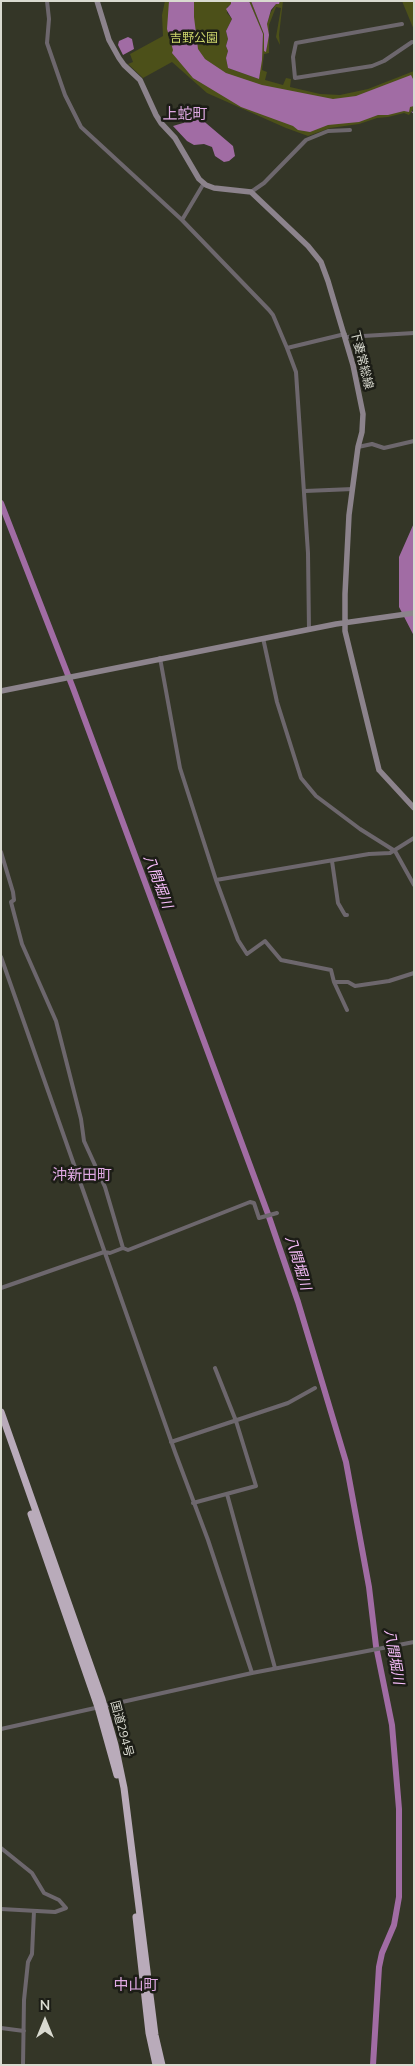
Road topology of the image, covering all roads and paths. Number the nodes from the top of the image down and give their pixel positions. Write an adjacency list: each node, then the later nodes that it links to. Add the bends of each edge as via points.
1 (46, 1): 8 (street, via 49,19 47,43 64,95 80,127)
2 (97, 1): 6 (main road, via 109,40 119,58 140,80 161,124 176,138)
3 (402, 24): 4 (street, via 296,43 293,57 295,78 372,66)
4 (412, 42)
5 (350, 130): 7 (street, via 328,131 306,140)
6 (204, 183): 7 (main road, via 214,188); 8 (street)
7 (251, 192): 10 (main road, 下妻常総線, via 294,231 321,262)
8 (182, 220): 11 (street, via 269,310)
9 (414, 333): 10 (street)
10 (345, 336): 11 (street); 13 (main road, 下妻常総線, via 363,414)
11 (287, 348): 15 (street, via 296,372)
12 (414, 441): 13 (street, via 384,448 372,444)
13 (358, 447): 14 (main road, 下妻常総線)
14 (353, 489): 15 (street); 17 (main road, 下妻常総線, via 348,515)
15 (305, 491): 18 (street)
16 (414, 613): 17 (main road)
17 (344, 623): 18 (main road); 22 (main road, 下妻常総線, via 379,770)
18 (309, 630): 19 (main road)
19 (263, 638): 20 (main road); 24 (street, via 277,702 301,778 316,796)
20 (160, 658): 21 (main road); 27 (street, via 180,768)
21 (1, 691)
22 (414, 808)
23 (414, 838): 24 (street)
24 (396, 851): 26 (street); 28 (street)
25 (1, 852): 35 (street, via 13,892 14,900 11,902 22,944 56,1021 84,1141 105,1187)
26 (332, 861): 27 (street); 29 (street, via 338,903)
27 (216, 880): 32 (street, via 238,940 247,954 265,941 281,960 331,970)
28 (414, 885)
29 (348, 915)
30 (1, 957): 36 (street)
31 (414, 973): 32 (street, via 357,986)
32 (334, 982): 33 (street)
33 (347, 1010)
34 (277, 1213): 35 (street, via 259,1218 254,1203 250,1202 128,1250)
35 (123, 1248): 36 (street)
36 (104, 1252): 37 (street); 43 (street)
37 (1, 1288)
38 (215, 1368): 41 (street)
39 (315, 1388): 41 (street, via 288,1403)
40 (1, 1412): 49 (highway, 国道294号)
41 (236, 1421): 43 (street); 44 (street, via 256,1486)
42 (1, 1427): 49 (highway, 国道294号)
43 (171, 1442): 45 (street)
44 (227, 1494): 45 (street); 47 (street)
45 (193, 1503): 48 (street)
46 (414, 1642): 47 (street)
47 (275, 1668): 48 (street)
48 (252, 1673): 49 (street)
49 (101, 1706): 50 (street); 57 (highway, 国道294号, via 120,1789 149,2033); 58 (highway, 国道294号, via 115,1745 124,1788 155,2035)
50 (1, 1729)
51 (1, 1848): 53 (street, via 32,1873 44,1893 59,1900 66,1908 55,1912)
52 (1, 1909): 53 (street)
53 (34, 1911): 55 (street, via 32,1954 28,1962 24,2000)
54 (1, 2028): 55 (street)
55 (24, 2031): 56 (street)
56 (23, 2065)
57 (156, 2065)
58 (162, 2065)

